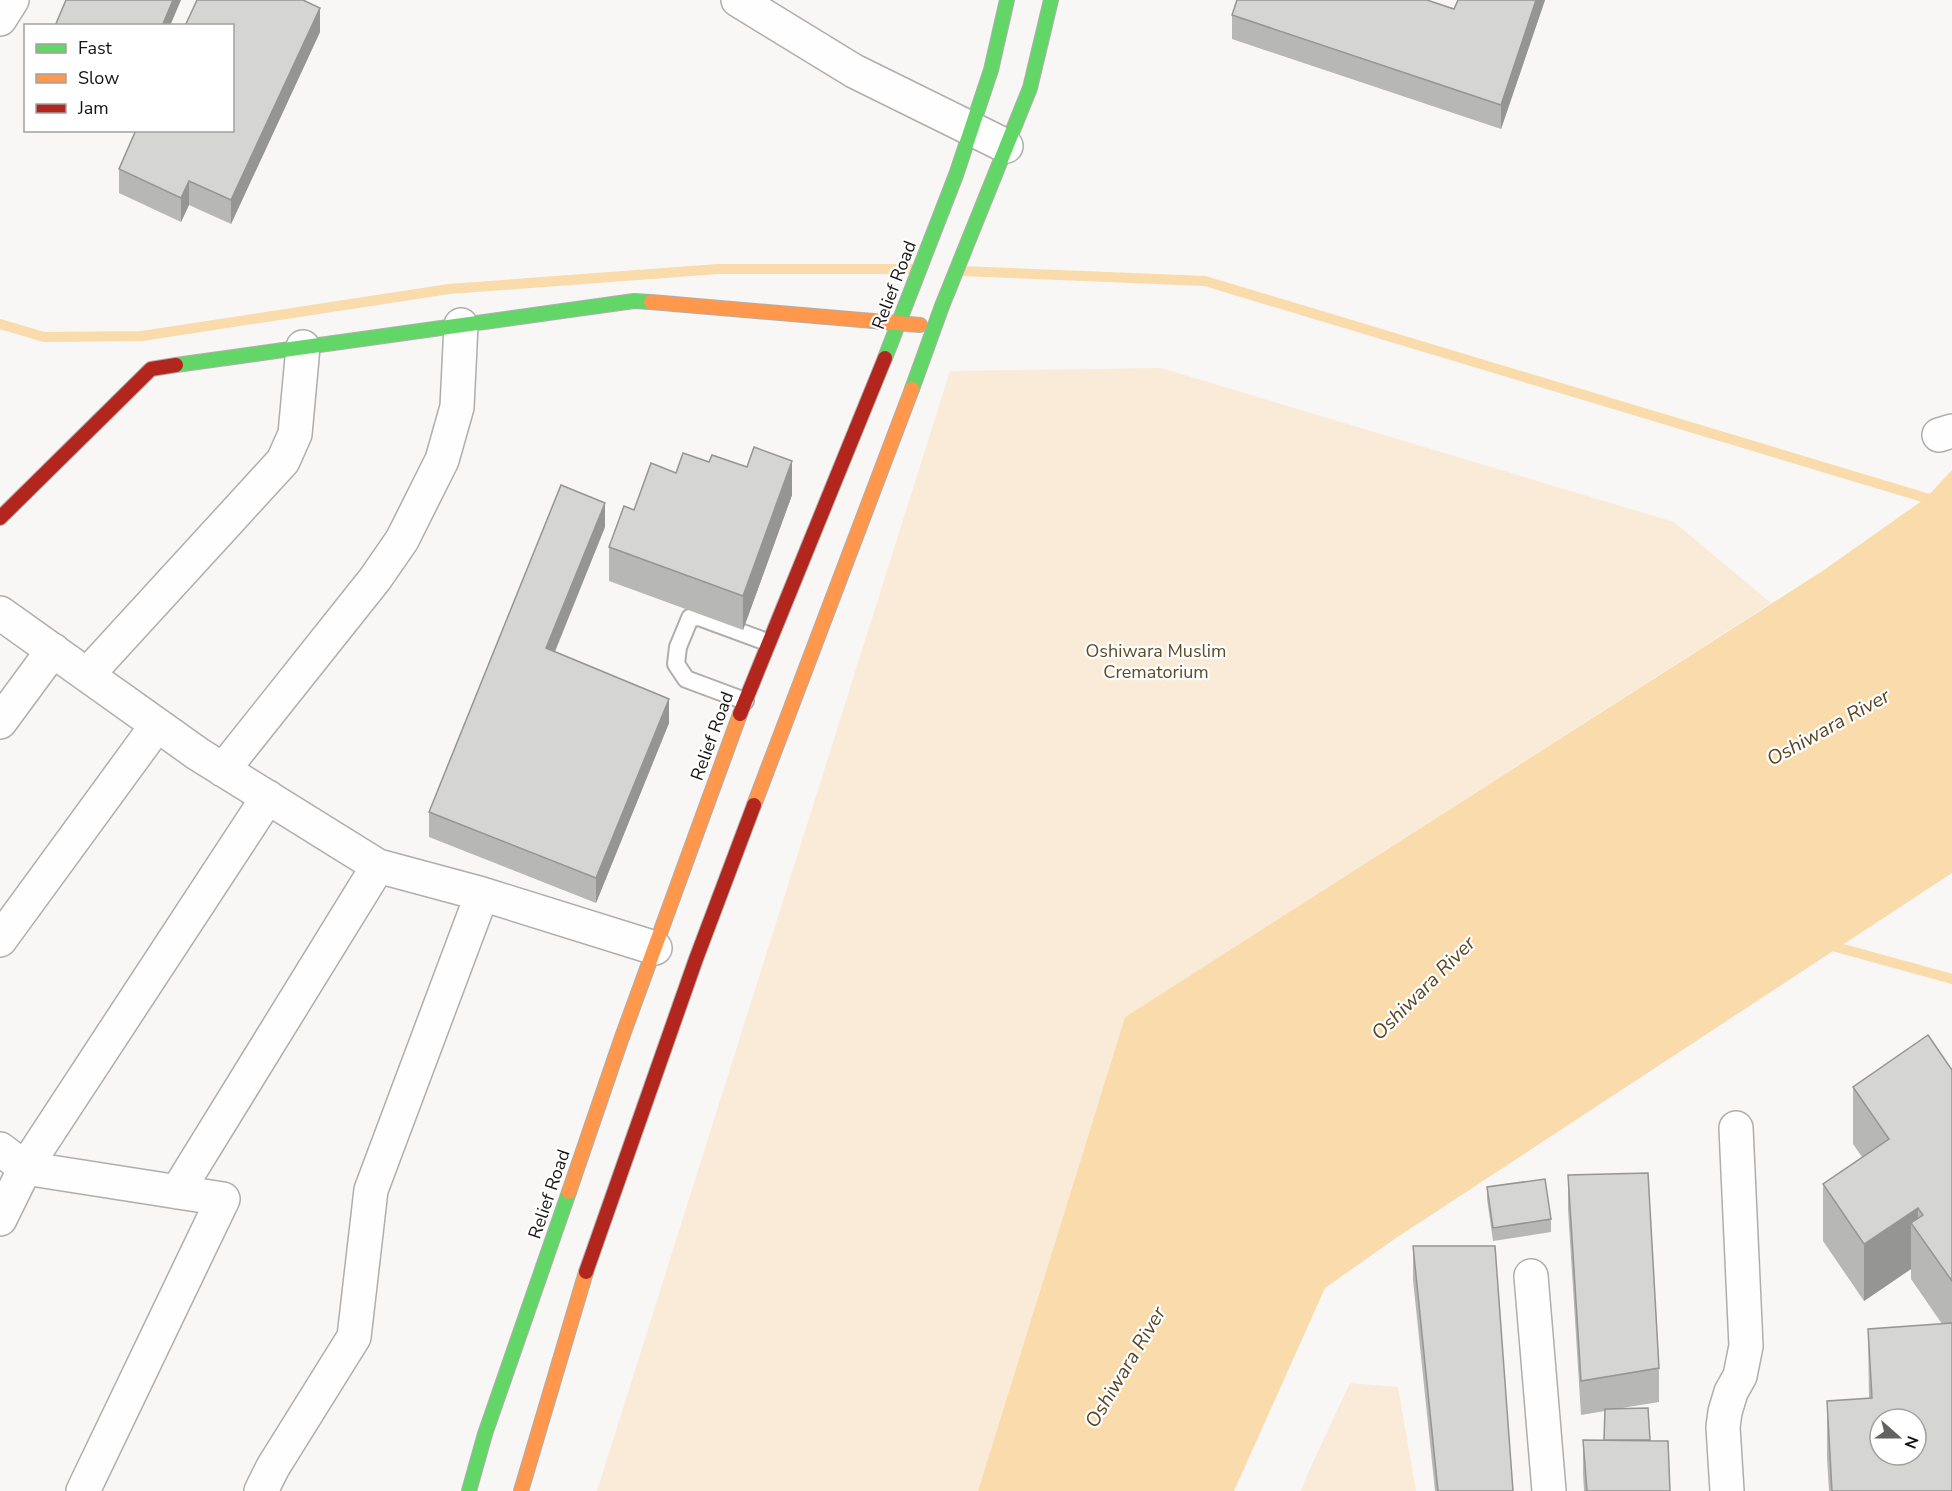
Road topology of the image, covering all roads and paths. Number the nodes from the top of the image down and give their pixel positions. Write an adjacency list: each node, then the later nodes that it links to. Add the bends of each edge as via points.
1 (12, 0): 5 (street)
2 (738, 0): 6 (street, via 854,71)
3 (1007, 0): 6 (street, Relief Road)
4 (1051, 0): 7 (street, via 1030,88)
5 (0, 20)
6 (972, 129): 7 (street); 8 (street, Relief Road)
7 (1006, 146): 10 (street)
8 (898, 324): 9 (street, via 634,301); 10 (street); 14 (street, Relief Road)
9 (461, 325): 11 (street); 20 (street, via 457,407 442,460 402,540)
10 (936, 326): 34 (street, via 760,774 592,1250)
11 (303, 347): 12 (street, via 150,369); 16 (street, via 295,434 283,461)
12 (0, 518)
13 (0, 613): 15 (street)
14 (767, 642): 17 (street, Relief Road); 17 (lane, via 699,617 690,618 678,647 676,664 687,679)
15 (53, 651): 16 (street); 18 (street)
16 (87, 675): 19 (street)
17 (745, 700): 25 (street, Relief Road, via 728,763)
18 (0, 722)
19 (157, 725): 20 (street); 24 (street)
20 (223, 770): 21 (street)
21 (268, 797): 22 (street); 27 (street)
22 (378, 866): 23 (street); 28 (street)
23 (482, 894): 25 (street); 32 (street, via 371,1190 354,1337)
24 (0, 940)
25 (655, 948): 33 (street, Relief Road, via 496,1400)
26 (1736, 1128): 36 (street, via 1746,1346 1723,1427)
27 (12, 1159): 28 (street); 29 (street)
28 (177, 1192): 31 (street, via 222,1199)
29 (0, 1219)
30 (1531, 1276): 35 (street)
31 (83, 1491)
32 (261, 1491)
33 (469, 1491)
34 (521, 1491)
35 (1549, 1491)
36 (1727, 1491)

